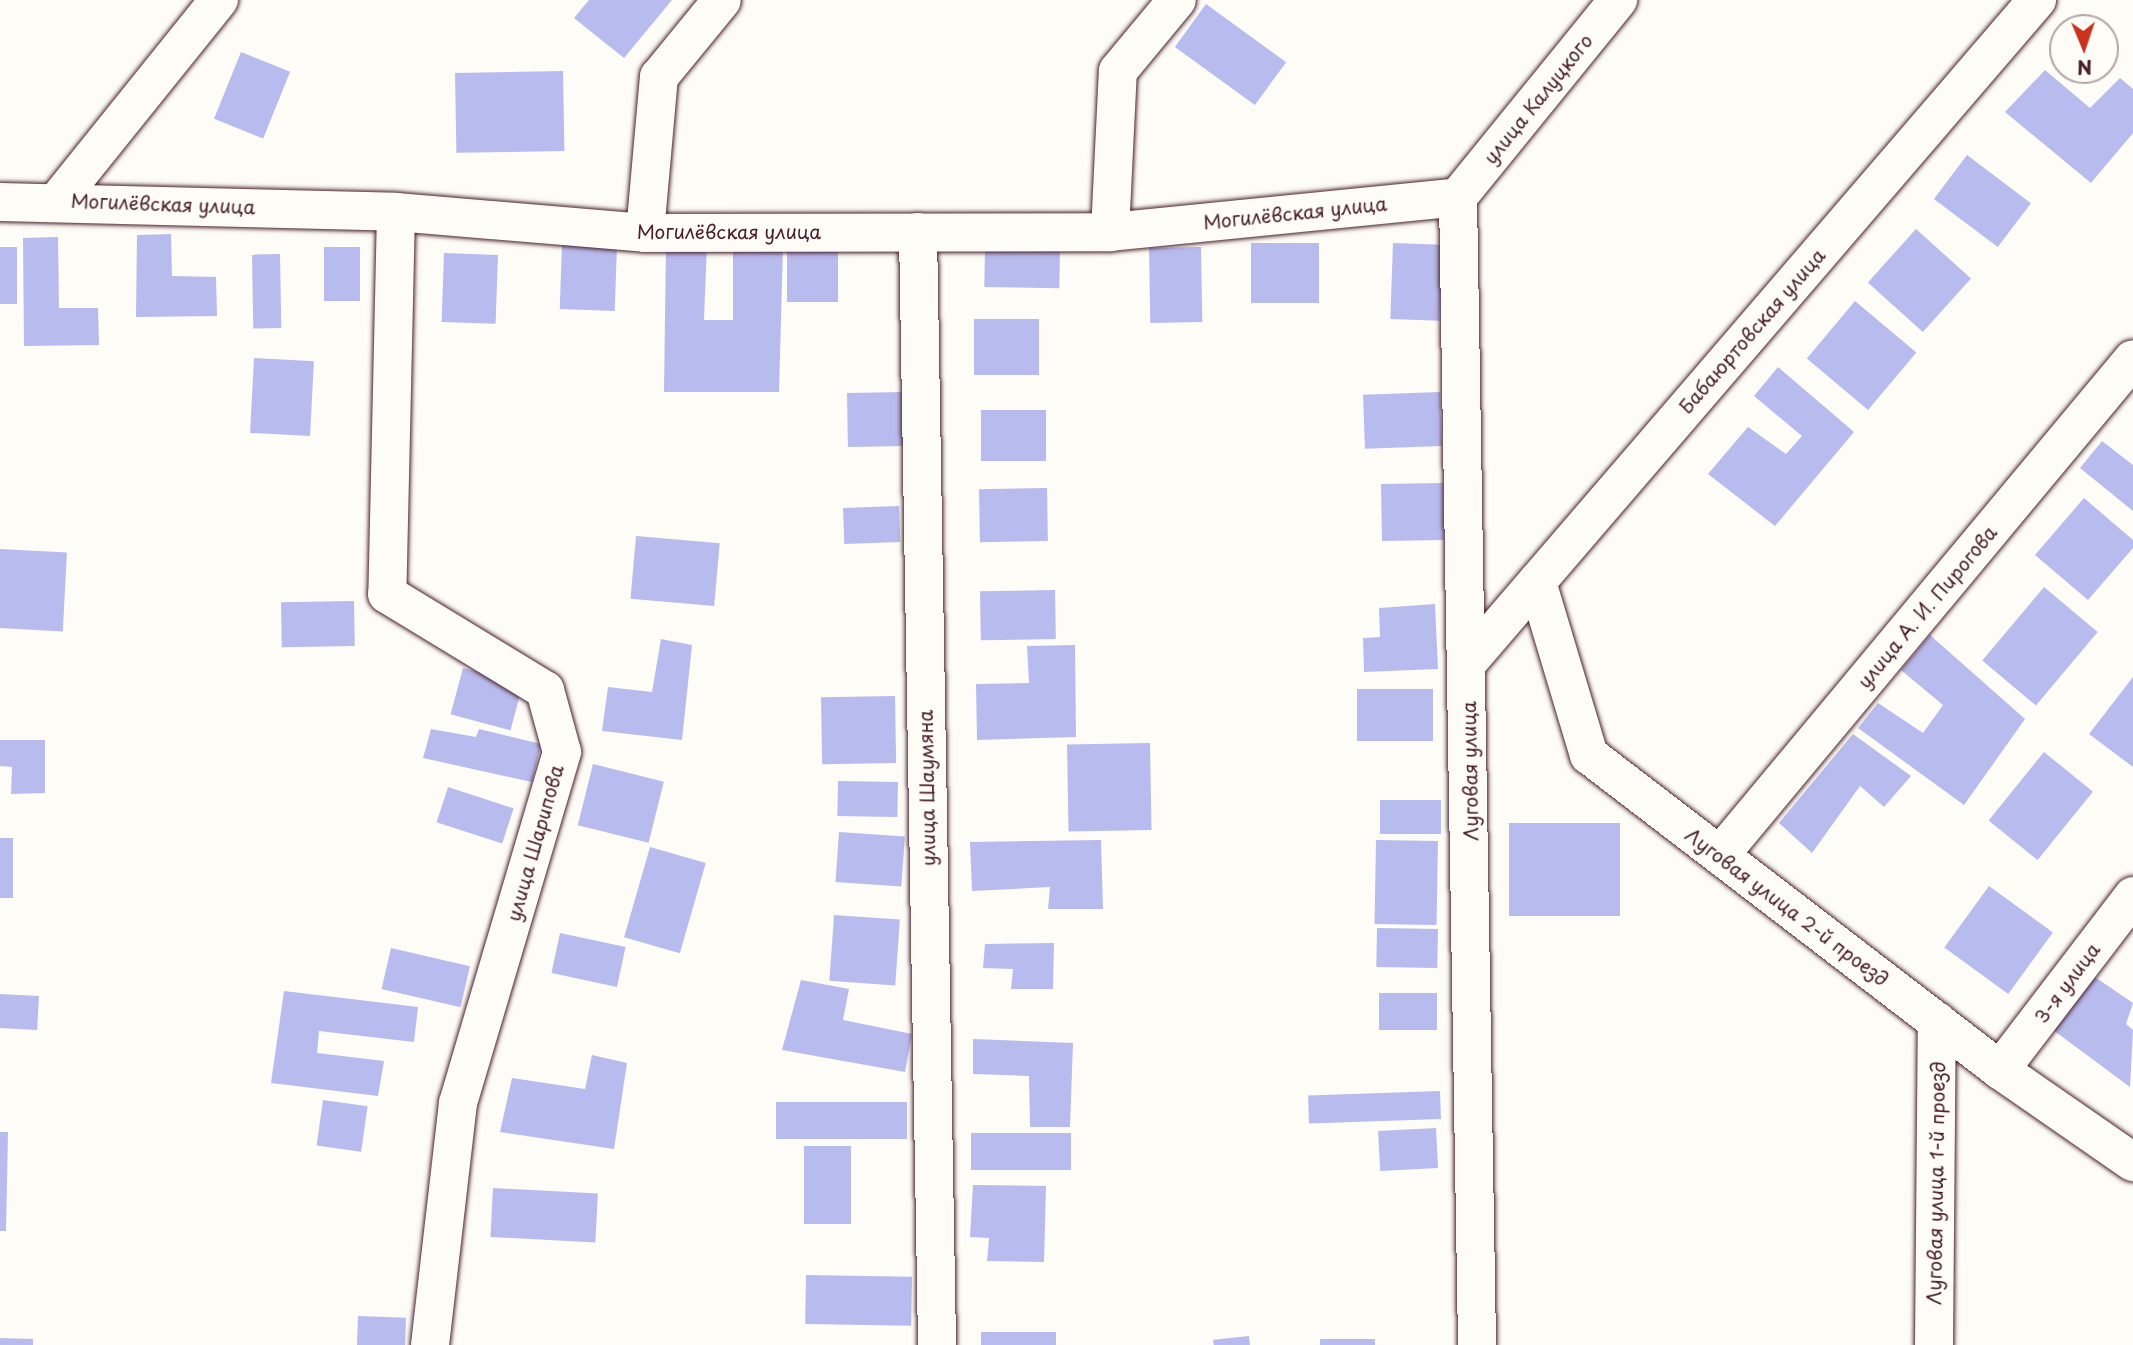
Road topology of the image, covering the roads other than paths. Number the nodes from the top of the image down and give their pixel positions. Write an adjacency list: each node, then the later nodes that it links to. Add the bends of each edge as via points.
1 (219, 0): 7 (street)
2 (722, 0): 12 (street, via 659,77)
3 (1177, 0): 11 (street, via 1118,71)
4 (1618, 0): 6 (street, улица Калуцкого)
5 (2036, 0): 14 (street, Бабаюртовская улица)
6 (1458, 197): 11 (street, Могилёвская улица); 15 (street, Луговая улица)
7 (58, 200): 8 (street, Могилёвская улица); 9 (street, Могилёвская улица)
8 (0, 202)
9 (396, 212): 12 (street, Могилёвская улица); 21 (street, улица Шарипова, via 387,594 545,690 562,752 458,1103)
10 (918, 232): 11 (street, Могилёвская улица); 12 (street, Могилёвская улица); 22 (street, улица Шаумяна)
11 (1110, 232)
12 (645, 233)
13 (2133, 359): 16 (street, улица А. И. Пирогова)
14 (1537, 582): 15 (street, Бабаюртовская улица); 16 (street, Луговая улица 2-й проезд, via 1589,755)
15 (1468, 662): 23 (street, Луговая улица)
16 (1720, 855): 18 (street, Луговая улица 2-й проезд)
17 (2133, 896): 19 (street, 3-я улица)
18 (1937, 1021): 19 (street, Луговая улица 2-й проезд); 24 (street, Луговая улица 1-й проезд)
19 (2000, 1070): 20 (street, Луговая улица 2-й проезд)
20 (2133, 1163)
21 (430, 1345)
22 (937, 1345)
23 (1477, 1345)
24 (1934, 1345)

